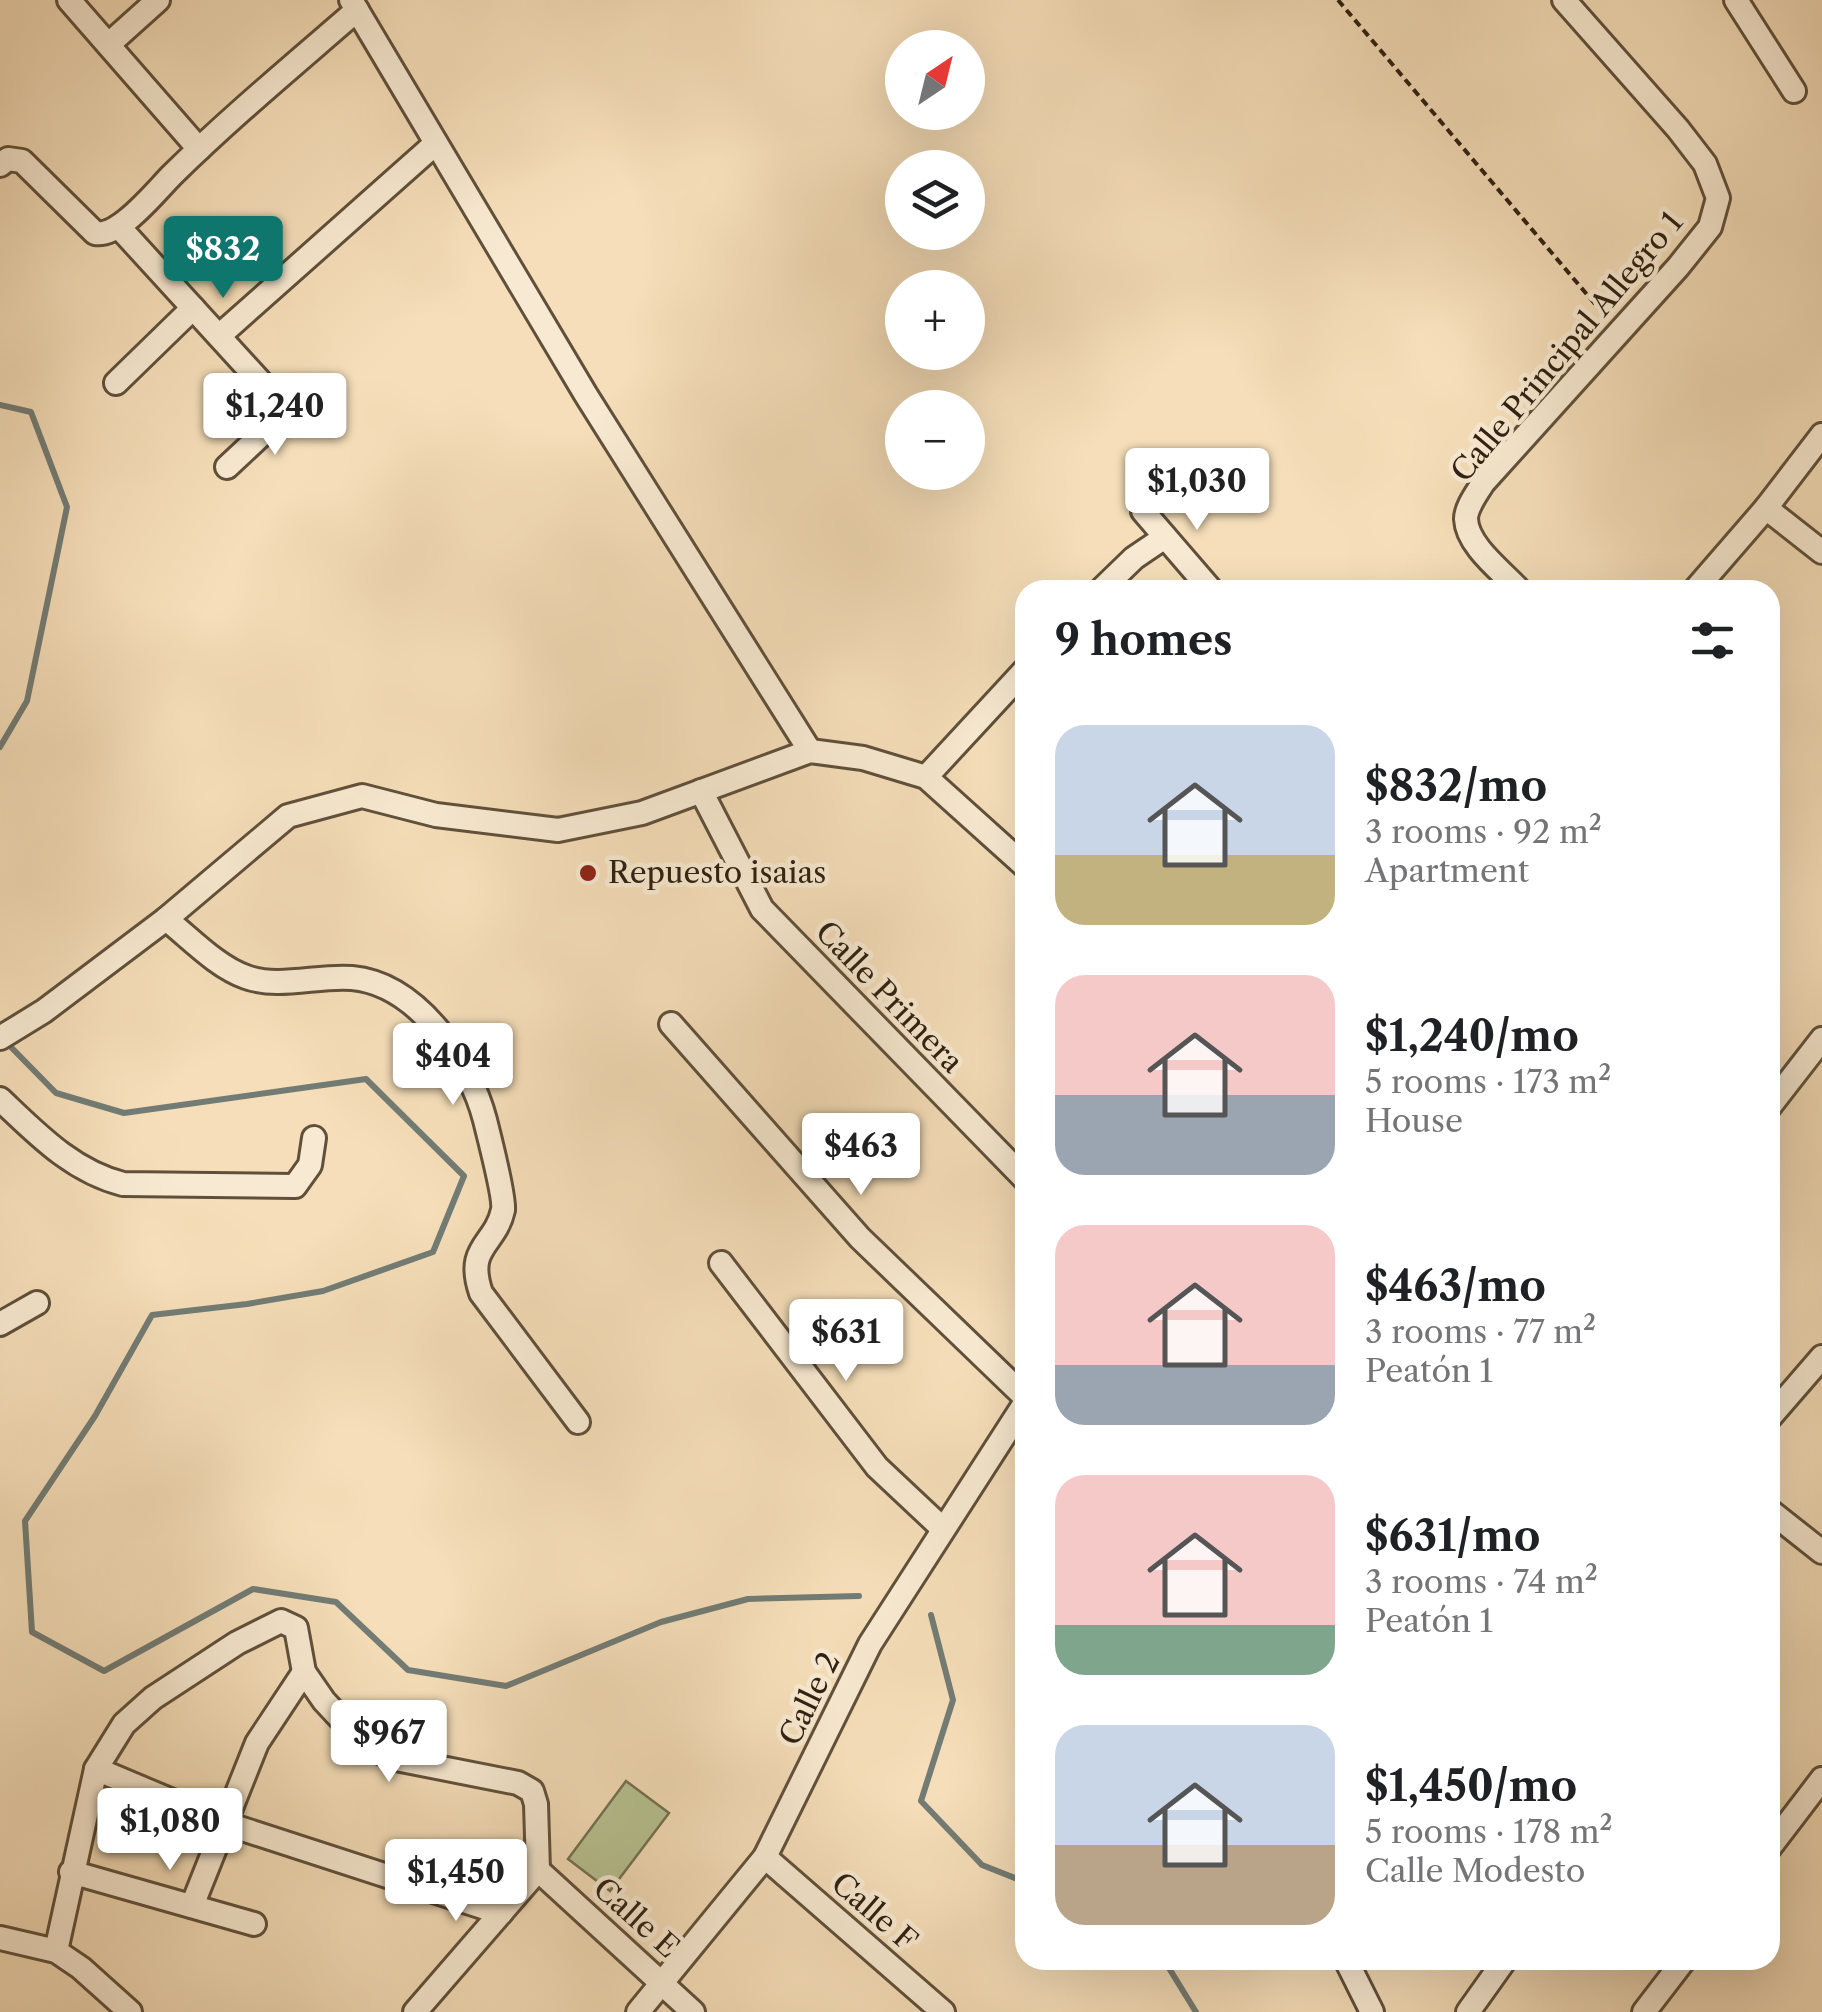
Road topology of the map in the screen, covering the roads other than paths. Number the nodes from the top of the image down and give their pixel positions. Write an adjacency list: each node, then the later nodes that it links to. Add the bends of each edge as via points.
1 (69, 0): 6 (street)
2 (158, 0): 6 (street)
3 (1564, 0): 23 (street, Calle Principal Allegro 1, via 1678,128 1705,164 1718,198 1710,227 1472,499 1466,520 1474,542)
4 (1736, 0): 7 (street)
5 (354, 5): 8 (street); 9 (street)
6 (109, 44): 9 (street)
7 (1794, 91)
8 (435, 144): 13 (street); 26 (street)
9 (199, 149): 11 (street)
10 (0, 165): 11 (street, via 8,158 22,161 95,233)
11 (119, 227): 12 (street)
12 (194, 308): 13 (street); 14 (street)
13 (219, 336): 16 (street, via 288,411)
14 (116, 383)
15 (1822, 435): 17 (street)
16 (226, 467)
17 (1766, 508): 20 (street); 24 (street)
18 (1142, 511): 19 (street)
19 (1165, 537): 21 (street); 22 (street)
20 (1822, 552)
21 (1111, 580)
22 (1203, 580)
23 (1510, 580)
24 (1704, 580)
25 (1015, 681): 27 (street)
26 (810, 752): 27 (street); 28 (street)
27 (926, 776): 29 (street)
28 (701, 791): 30 (street, via 642,813 558,830 436,815 362,796 288,816); 37 (street, Calle Primera, via 762,909)
29 (1015, 857)
30 (166, 919): 32 (street); 45 (street, via 246,978 354,978 390,988 454,1049 485,1122 504,1207 475,1262 477,1282)
31 (671, 1024): 42 (street, via 860,1238)
32 (0, 1038)
33 (1822, 1039): 34 (street)
34 (1780, 1093)
35 (0, 1099): 36 (street, via 59,1153 123,1184 295,1186 310,1165)
36 (314, 1138)
37 (1015, 1169)
38 (722, 1263): 47 (street, via 877,1467)
39 (37, 1303): 40 (street)
40 (0, 1324)
41 (1822, 1357): 43 (street)
42 (1015, 1390)
43 (1780, 1405)
44 (1015, 1416): 47 (street, Calle 2)
45 (578, 1422)
46 (1780, 1519): 48 (street)
47 (943, 1529): 54 (street, Calle 2, via 870,1644)
48 (1822, 1552)
49 (304, 1672): 50 (street, via 296,1628 274,1624 136,1711); 52 (street, via 257,1743); 55 (street, via 366,1746 396,1760 518,1782 532,1791)
50 (96, 1769): 52 (street); 56 (street)
51 (1822, 1779): 53 (street)
52 (227, 1824): 57 (street); 58 (street)
53 (1780, 1834)
54 (765, 1857): 65 (street, Calle 2); 70 (street, Calle F)
55 (538, 1870): 58 (street); 65 (street, Calle E)
56 (71, 1872): 57 (street); 61 (street)
57 (192, 1906): 59 (street)
58 (500, 1912): 67 (street)
59 (254, 1924)
60 (0, 1938): 61 (street)
61 (56, 1951): 66 (street)
62 (1351, 1970): 71 (street)
63 (1498, 1970): 72 (street)
64 (1676, 1970): 73 (street)
65 (662, 1983): 68 (street, Calle 2); 69 (street, Calle E)
66 (130, 2012)
67 (414, 2012)
68 (638, 2012)
69 (693, 2012)
70 (943, 2012)
71 (1372, 2012)
72 (1468, 2012)
73 (1644, 2012)

